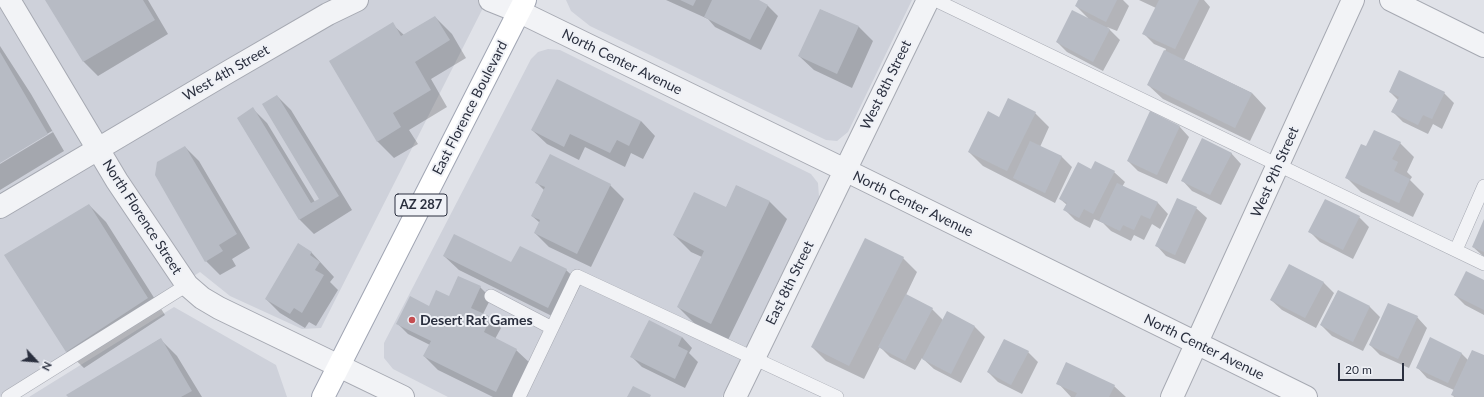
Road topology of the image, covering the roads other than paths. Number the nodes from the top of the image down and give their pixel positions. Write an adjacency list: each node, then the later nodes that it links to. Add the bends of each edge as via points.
1 (9, 0): 10 (street, North Florence Street)
2 (357, 0): 10 (street, West 4th Street, via 293,34)
3 (490, 0): 8 (street)
4 (928, 0): 12 (street, West 8th Street)
5 (934, 0): 11 (lane)
6 (1354, 0): 11 (street, West 9th Street)
7 (1391, 0): 9 (street)
8 (522, 6): 12 (street, North Center Avenue); 22 (main road, East Florence Boulevard / AZ 287)
9 (1484, 46)
10 (98, 149): 14 (street, West 4th Street); 17 (street, North Florence Street)
11 (1278, 165): 15 (lane); 20 (street, West 9th Street)
12 (845, 170): 20 (street, North Center Avenue); 21 (street, East 8th Street)
13 (1484, 186): 15 (lane)
14 (0, 207)
15 (1456, 250): 16 (lane)
16 (1484, 264)
17 (187, 285): 22 (street, North Florence Street, via 219,308); 23 (lane)
18 (491, 296): 19 (lane)
19 (552, 328): 21 (lane, via 577,276); 26 (lane)
20 (1197, 344): 29 (street, West 9th Street); 30 (street, North Center Avenue)
21 (754, 358): 27 (street, East 8th Street); 28 (lane)
22 (339, 366): 24 (main road, East Florence Boulevard / AZ 287); 25 (street, North Florence Street)
23 (8, 397)
24 (323, 397)
25 (403, 397)
26 (518, 397)
27 (735, 397)
28 (836, 397)
29 (1172, 397)
30 (1306, 397)

